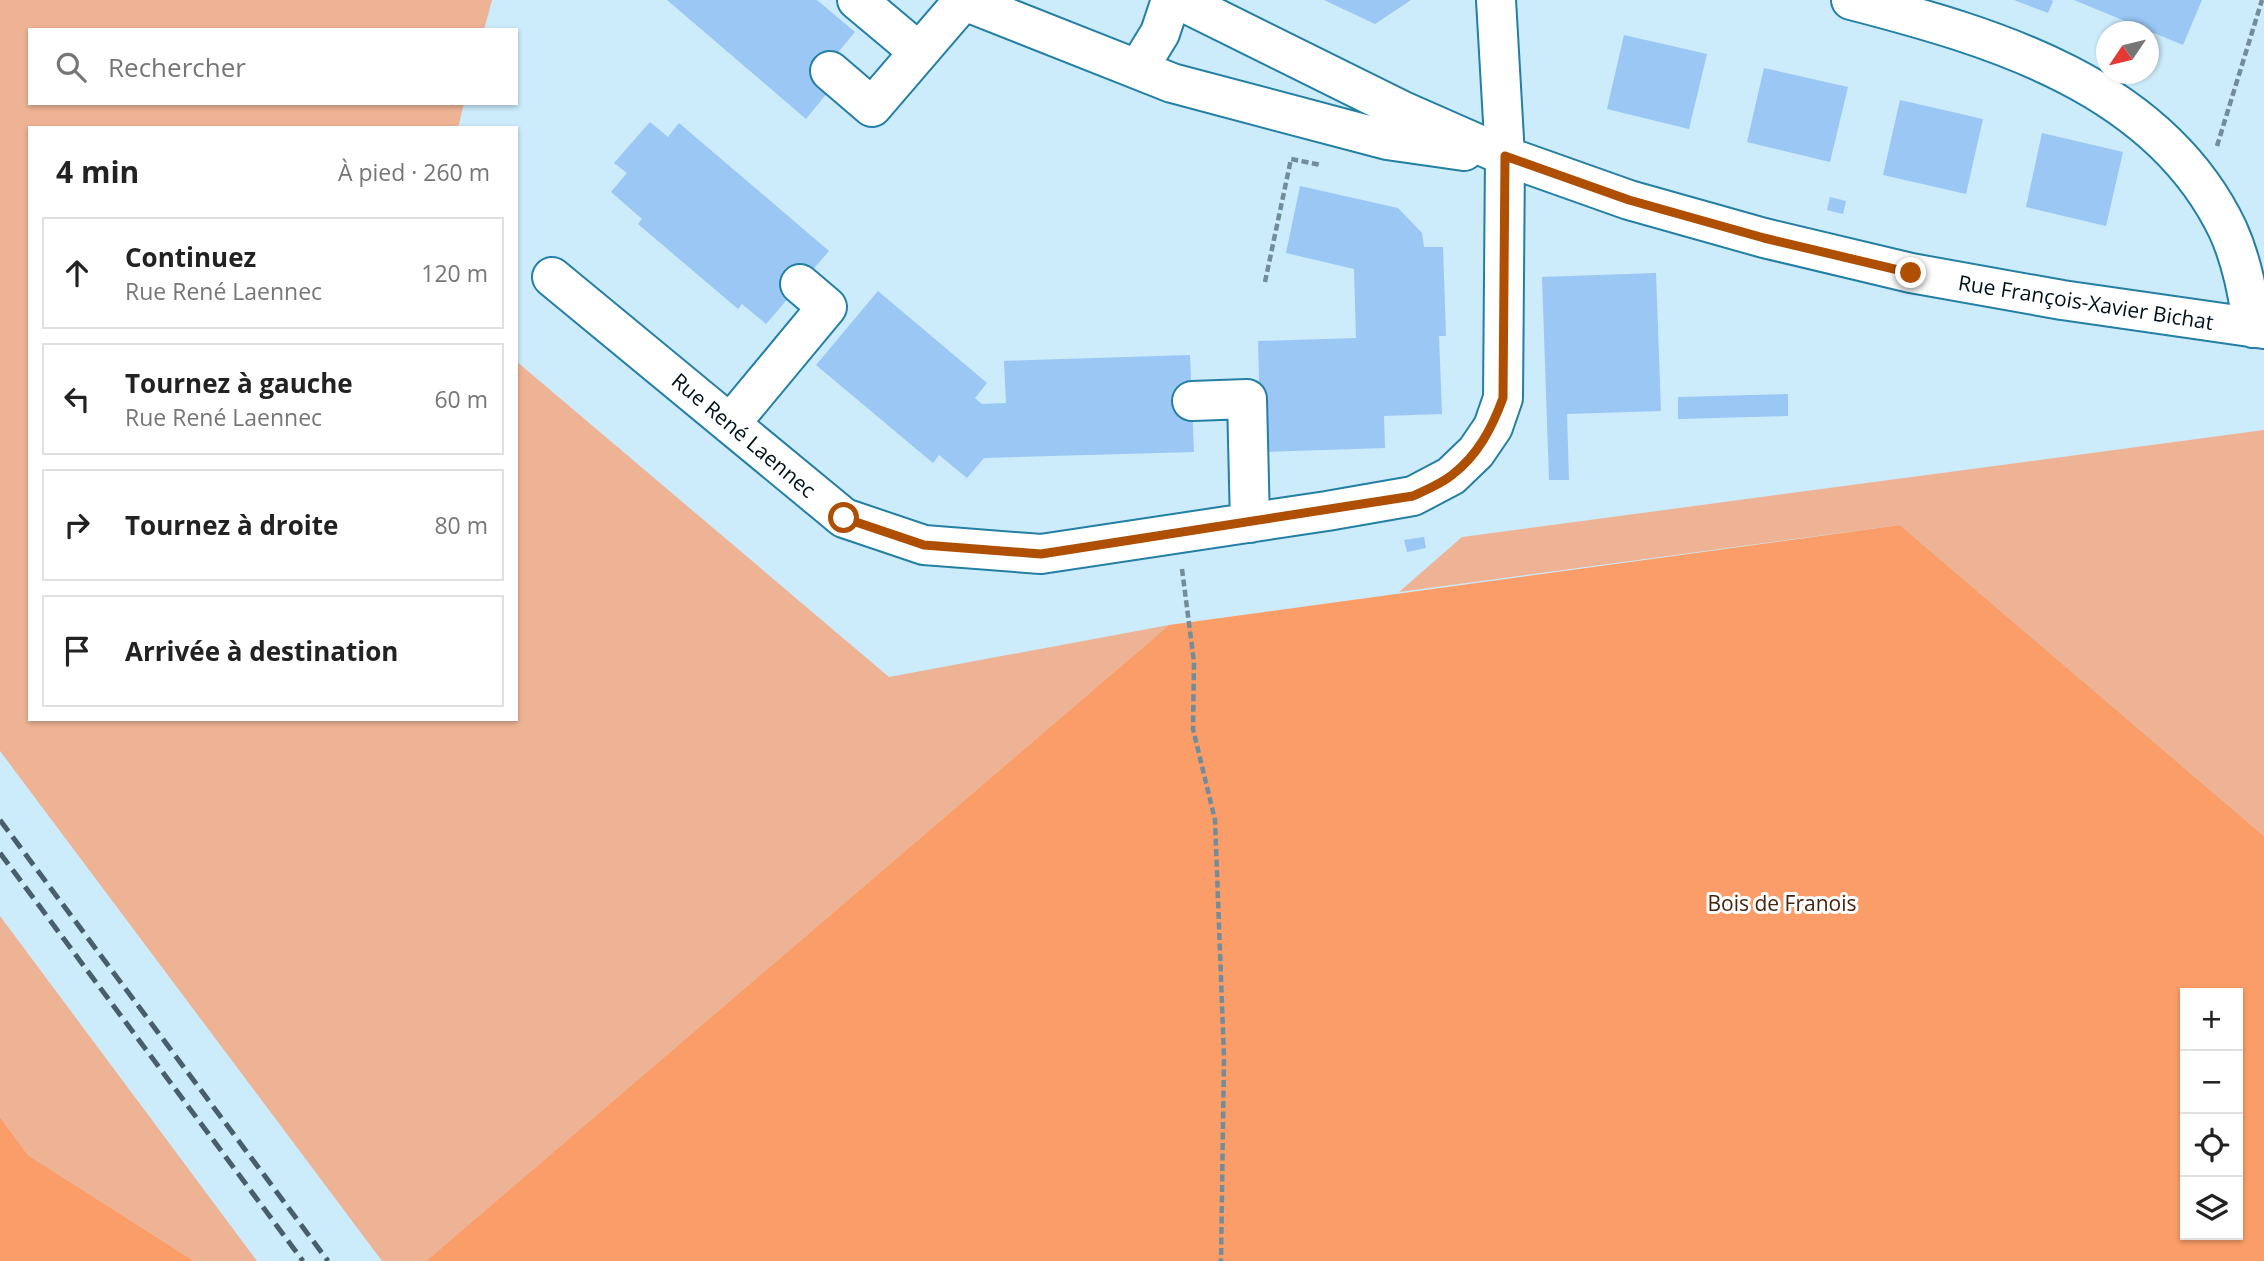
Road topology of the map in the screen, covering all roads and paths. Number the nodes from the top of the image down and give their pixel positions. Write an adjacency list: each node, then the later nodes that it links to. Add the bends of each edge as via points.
1 (857, 0): 8 (street)
2 (963, 0): 8 (street); 9 (street)
3 (1171, 0): 9 (street, via 1160,33)
4 (1179, 0): 11 (street)
5 (1496, 0): 11 (street, Rue René Laennec)
6 (1851, 0): 17 (street, via 1998,43 2060,71 2139,119 2205,190 2228,232)
7 (2262, 0): 12 (path)
8 (919, 52): 10 (street, via 872,107)
9 (1138, 69): 11 (street, via 1172,83 1387,140)
10 (830, 71)
11 (1505, 156): 17 (street, Rue François-Xavier Bichat, via 1629,200 1911,273); 20 (street, Rue René Laennec, via 1503,398 1493,427 1476,452 1451,476 1413,496)
12 (2214, 157)
13 (1331, 166): 15 (path, via 1291,159)
14 (552, 277): 19 (street, Rue René Laennec)
15 (1265, 282)
16 (800, 284): 19 (street, via 827,307)
17 (2259, 328)
18 (1192, 401): 20 (street, via 1247,399)
19 (730, 424): 21 (street, Rue René Laennec, via 844,518 924,545 1041,554)
20 (1250, 523): 21 (street, Rue René Laennec)
21 (1177, 533): 22 (path, via 1194,662 1193,729 1215,820 1224,1057)
22 (1221, 1261)

